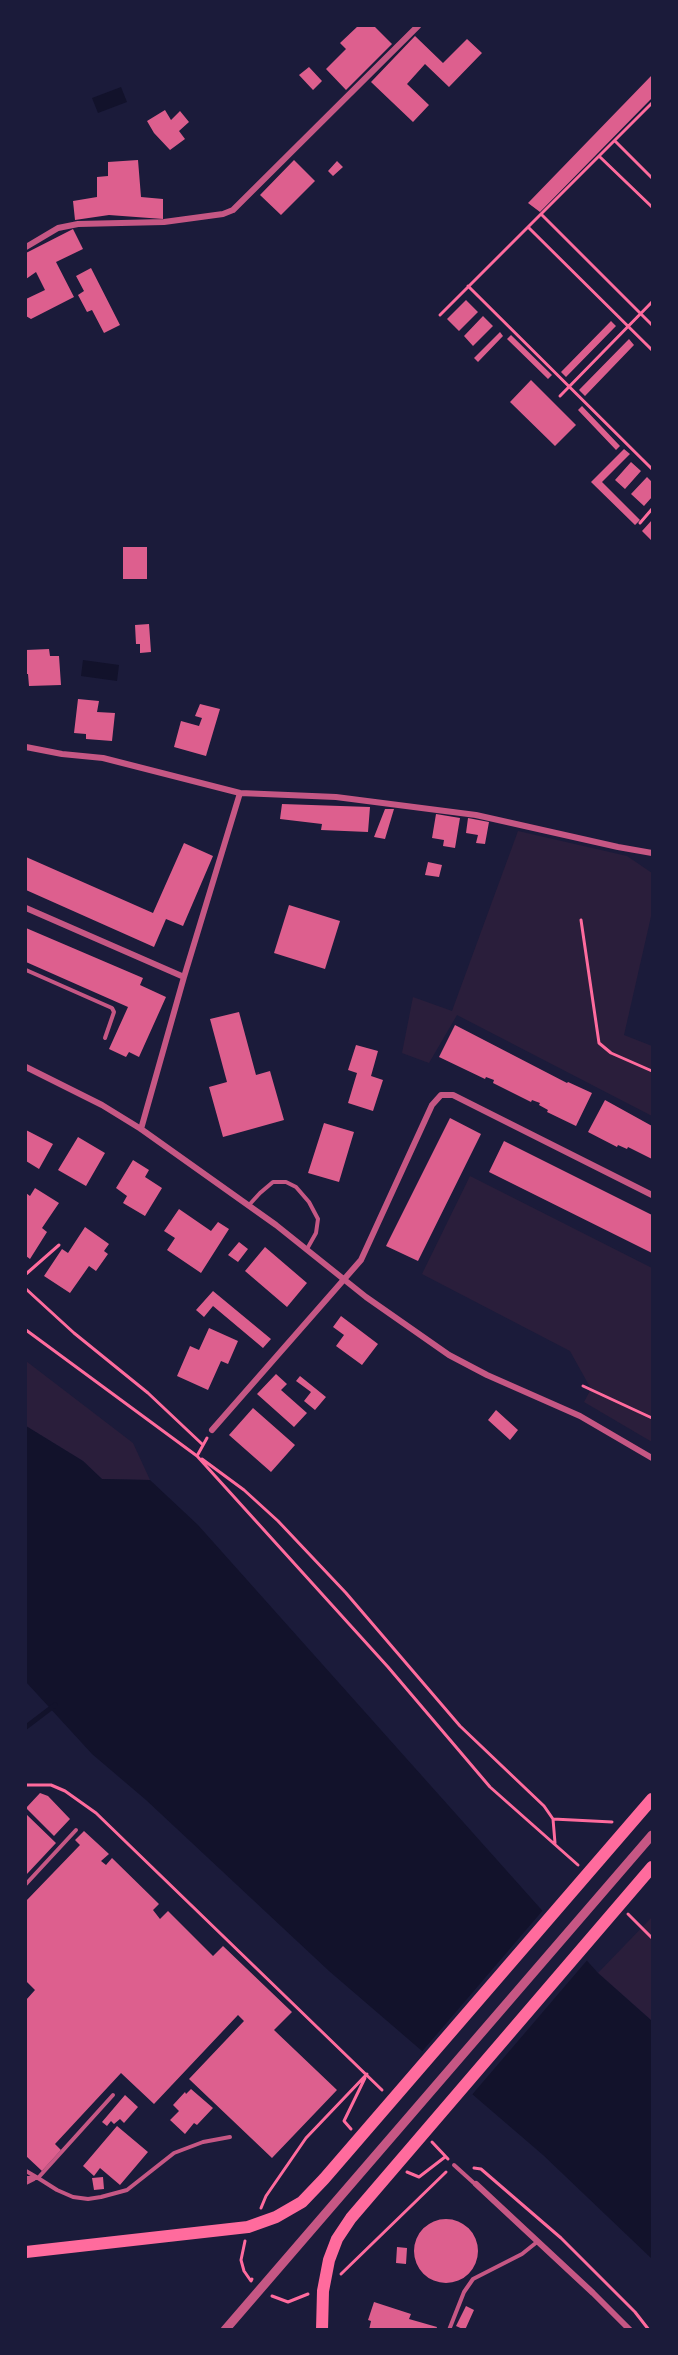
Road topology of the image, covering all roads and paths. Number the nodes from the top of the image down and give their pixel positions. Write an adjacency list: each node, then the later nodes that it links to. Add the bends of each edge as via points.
1 (418, 26): 9 (street, via 233,210 164,222 78,224 58,228)
2 (652, 103): 3 (path)
3 (615, 141): 4 (path); 5 (path)
4 (599, 156): 6 (path); 7 (path)
5 (652, 178)
6 (652, 207)
7 (541, 214): 8 (path); 12 (path)
8 (528, 226): 10 (path); 15 (path)
9 (26, 247)
10 (468, 286): 13 (path); 17 (path)
11 (652, 302): 12 (path)
12 (641, 314): 14 (path); 15 (path)
13 (440, 315)
14 (652, 325)
15 (629, 326): 16 (path); 17 (path)
16 (652, 350)
17 (569, 387): 18 (path); 19 (path)
18 (560, 396)
19 (652, 469)
20 (652, 509): 21 (path)
21 (640, 522)
22 (26, 747): 23 (street, via 103,758)
23 (240, 793): 24 (street, via 336,797 476,815); 28 (street)
24 (652, 853)
25 (26, 908): 28 (street)
26 (581, 920): 31 (path, via 599,1044)
27 (26, 970): 29 (lane, via 111,1008 114,1012)
28 (184, 977): 32 (street)
29 (105, 1038)
30 (26, 1067): 32 (street)
31 (652, 1071)
32 (141, 1129): 34 (street)
33 (652, 1195): 38 (street, via 453,1095 441,1095 432,1106 361,1260)
34 (249, 1205): 36 (street); 36 (lane, via 273,1182 296,1187 318,1219 316,1233)
35 (59, 1245): 37 (path)
36 (307, 1248): 38 (street)
37 (26, 1274)
38 (343, 1279): 43 (street); 45 (street, via 449,1355 580,1416)
39 (26, 1289): 44 (path, via 202,1444)
40 (26, 1330): 44 (path)
41 (583, 1386): 42 (path)
42 (652, 1418)
43 (212, 1430)
44 (197, 1456): 48 (path, via 278,1521 346,1593 460,1726); 52 (path, via 388,1667 490,1787)
45 (652, 1458)
46 (26, 1785): 58 (path, via 51,1785 96,1813)
47 (652, 1799): 54 (highway)
48 (553, 1819): 49 (path); 52 (path)
49 (617, 1822)
50 (76, 1830): 55 (lane)
51 (652, 1835): 80 (street)
52 (555, 1843): 54 (path)
53 (652, 1867): 56 (highway)
54 (583, 1870): 75 (highway, via 310,2195 276,2217 255,2225)
55 (26, 1884)
56 (623, 1910): 57 (path); 81 (highway, via 351,2218 329,2260 322,2297)
57 (652, 1938)
58 (367, 2074): 59 (path); 61 (path); 72 (path, via 306,2138)
59 (383, 2091)
60 (113, 2095): 69 (lane)
61 (344, 2121)
62 (230, 2137): 69 (lane, via 174,2153 128,2190 101,2198 73,2197)
63 (430, 2140): 64 (path)
64 (446, 2157): 65 (path); 67 (path)
65 (454, 2164): 71 (lane); 77 (path); 84 (path, via 481,2169 561,2238)
66 (26, 2171): 69 (lane)
67 (419, 2177)
68 (26, 2178): 69 (lane)
69 (38, 2178): 70 (lane)
70 (26, 2183)
71 (476, 2184): 74 (street)
72 (257, 2215)
73 (248, 2235): 76 (path, via 241,2260)
74 (538, 2241): 82 (lane, via 522,2254 473,2279); 83 (street)
75 (26, 2252)
76 (251, 2281)
77 (333, 2281)
78 (315, 2291): 79 (path, via 288,2302)
79 (271, 2296)
80 (225, 2330)
81 (322, 2330)
82 (449, 2330)
83 (630, 2330)
84 (649, 2330)

